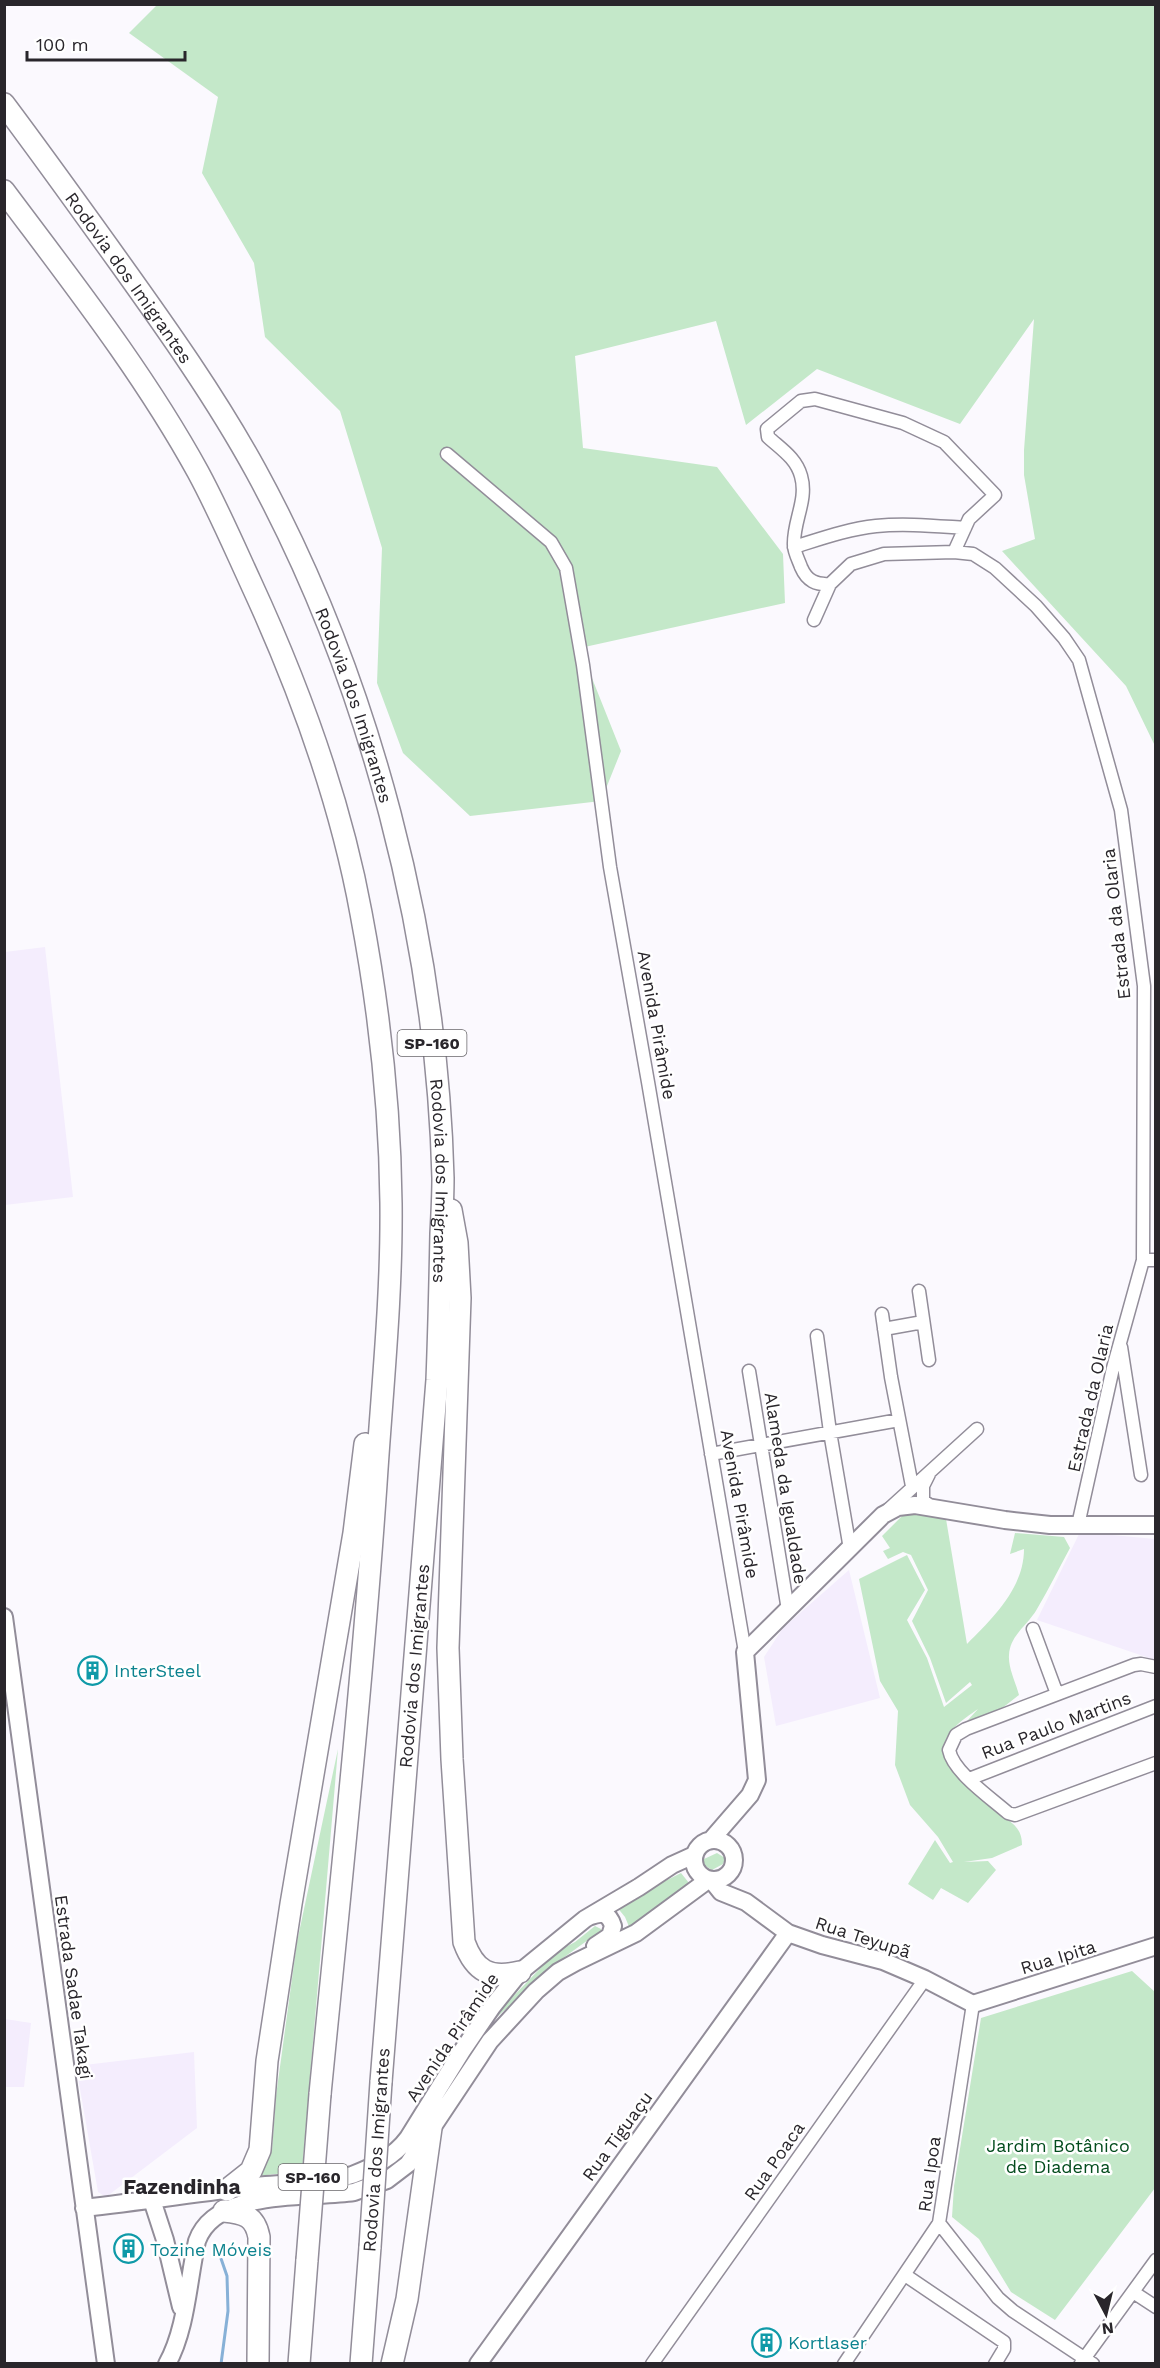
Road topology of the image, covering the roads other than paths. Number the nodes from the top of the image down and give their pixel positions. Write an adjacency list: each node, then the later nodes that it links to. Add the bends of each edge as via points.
1 (4, 104): 10 (highway, Rodovia dos Imigrantes / SP-160, via 163,323 214,402 256,471 339,654 390,809 423,970)
2 (4, 190): 20 (highway, SP-160, via 108,330 198,473 280,646 326,777 361,913 385,1094 391,1205)
3 (447, 454): 25 (street, Avenida Pirâmide, via 551,542 566,568 610,867)
4 (965, 528): 5 (street, via 874,526); 5 (street, via 969,519 995,495 944,442 903,423 815,399 801,401 767,429 768,437 793,458 801,477 803,500); 6 (street)
5 (794, 547): 7 (street, via 805,576 818,585)
6 (954, 552): 7 (street, Estrada da Olaria, via 872,556 851,564); 9 (street, Estrada da Olaria, via 973,554 995,568 1036,606 1079,660 1121,810)
7 (830, 584): 8 (street, Estrada da Olaria)
8 (814, 620)
9 (1150, 986): 11 (street, Estrada da Olaria)
10 (443, 1177): 49 (highway, via 453,1219 459,1280 448,1648 464,1942 476,1964 492,1974); 68 (highway, Rodovia dos Imigrantes / SP-160, bridge, via 437,1380)
11 (1149, 1260): 17 (street, Estrada da Olaria)
12 (919, 1291): 14 (street)
13 (882, 1314): 15 (street)
14 (923, 1322): 15 (street); 18 (street)
15 (884, 1329): 21 (street)
16 (817, 1336): 23 (street)
17 (1121, 1342): 27 (street); 31 (street, Estrada da Olaria)
18 (929, 1360)
19 (749, 1371): 24 (street, Alameda da Igualdade)
20 (381, 1411): 55 (highway, via 366,1438 354,1533 285,1939 267,2061 259,2155 251,2171); 67 (highway, SP-160, bridge)
21 (899, 1420): 23 (street); 28 (street)
22 (977, 1429): 26 (street)
23 (830, 1432): 24 (street); 33 (street)
24 (762, 1445): 25 (street); 34 (street, Alameda da Igualdade)
25 (711, 1454): 37 (street, Avenida Pirâmide)
26 (929, 1473): 28 (street); 29 (street, via 922,1493)
27 (1141, 1475)
28 (912, 1486): 30 (street)
29 (930, 1506): 30 (main road, via 905,1505); 31 (main road, via 1005,1520)
30 (883, 1515): 33 (main road)
31 (1078, 1525): 32 (main road)
32 (1155, 1525)
33 (850, 1549): 34 (main road)
34 (788, 1611): 37 (main road)
35 (4, 1617): 56 (main road, Estrada Sadae Takagi)
36 (1033, 1629): 39 (street)
37 (745, 1652): 43 (main road, via 757,1780)
38 (1155, 1667): 39 (street, via 1134,1665)
39 (1057, 1694): 42 (street, via 956,1735 950,1757)
40 (1155, 1706): 42 (street, Rua Paulo Martins)
41 (1155, 1762): 42 (street, via 1015,1815)
42 (969, 1779)
43 (719, 1842): 44 (main road, via 702,1843); 45 (main road, via 734,1857 734,1864)
44 (694, 1856): 45 (main road, via 697,1872); 46 (main road, Avenida Pirâmide, via 672,1865)
45 (716, 1879): 47 (main road, Rua Teyupã, via 721,1892 746,1902); 50 (main road, Avenida Pirâmide, via 636,1933)
46 (585, 1919): 49 (main road, Avenida Pirâmide); 50 (main road, via 603,1913 611,1920 613,1931)
47 (788, 1932): 51 (main road, Rua Teyupã, via 883,1961); 70 (main road, Rua Tiguaçu)
48 (1155, 1946): 52 (main road, Rua Ipita)
49 (520, 1972): 55 (main road, Avenida Pirâmide, via 462,2051 408,2138 386,2160 352,2175)
50 (558, 1972): 53 (main road, Avenida Pirâmide, via 524,2002 490,2041)
51 (925, 1979): 52 (main road, Rua Teyupã); 71 (street, Rua Poaca)
52 (973, 2004): 57 (street, Rua Ipoa)
53 (431, 2128): 55 (main road, Avenida Pirâmide, via 408,2164 369,2188 330,2196); 69 (highway, via 407,2299)
54 (152, 2200): 55 (main road, Avenida Pirâmide); 56 (main road, Avenida Pirâmide); 62 (main road, via 176,2277)
55 (225, 2200): 62 (main road, Avenida Pirâmide, via 200,2232); 66 (highway, via 249,2216 257,2227)
56 (84, 2208): 64 (main road, Estrada Sadae Takagi)
57 (939, 2223): 59 (street); 63 (street, Rua Ipoa, via 998,2298)
58 (1155, 2260): 60 (street)
59 (905, 2275): 72 (street); 73 (street, via 1004,2342 1005,2349)
60 (1133, 2292): 61 (street); 63 (street)
61 (1155, 2307)
62 (183, 2316): 65 (main road, Avenida Pirâmide)
63 (1086, 2362)
64 (107, 2363)
65 (166, 2364)
66 (258, 2364)
67 (299, 2364)
68 (360, 2364)
69 (392, 2364)
70 (478, 2364)
71 (652, 2364)
72 (844, 2364)
73 (995, 2364)

